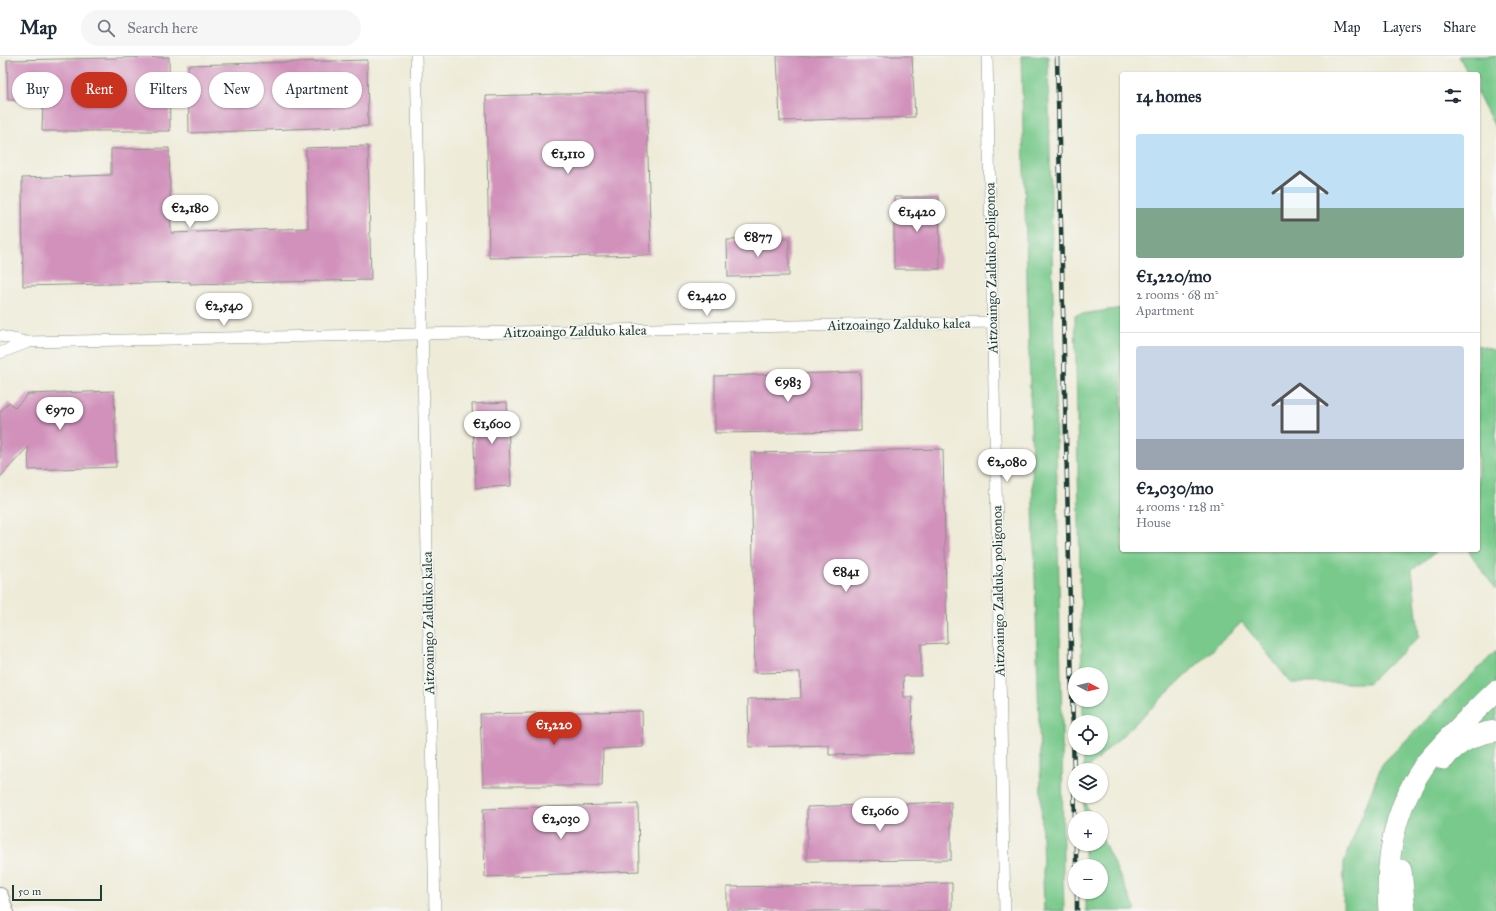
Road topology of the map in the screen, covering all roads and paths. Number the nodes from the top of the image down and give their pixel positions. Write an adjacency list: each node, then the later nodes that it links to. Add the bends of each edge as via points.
1 (416, 56): 4 (street, Aitzoaingo Zalduko kalea)
2 (987, 56): 3 (street, Aitzoaingo Zalduko poligonoa)
3 (992, 322): 4 (street, Aitzoaingo Zalduko kalea); 13 (street, Aitzoaingo Zalduko poligonoa)
4 (422, 335): 6 (street, Aitzoaingo Zalduko kalea); 12 (street, Aitzoaingo Zalduko kalea)
5 (0, 336): 6 (street, Aitzoaingo Zalduko kalea)
6 (27, 342): 7 (street, Aitzoaingo Zalduko kalea)
7 (0, 354)
8 (1496, 691): 14 (highway, via 1456,729 1426,763 1410,788 1396,823 1389,860)
9 (1496, 731): 15 (highway, via 1484,732 1465,740 1447,755 1431,776 1415,807 1404,838 1401,872)
10 (0, 896): 11 (street)
11 (4, 911)
12 (435, 911)
13 (1005, 911)
14 (1389, 911)
15 (1405, 911)

